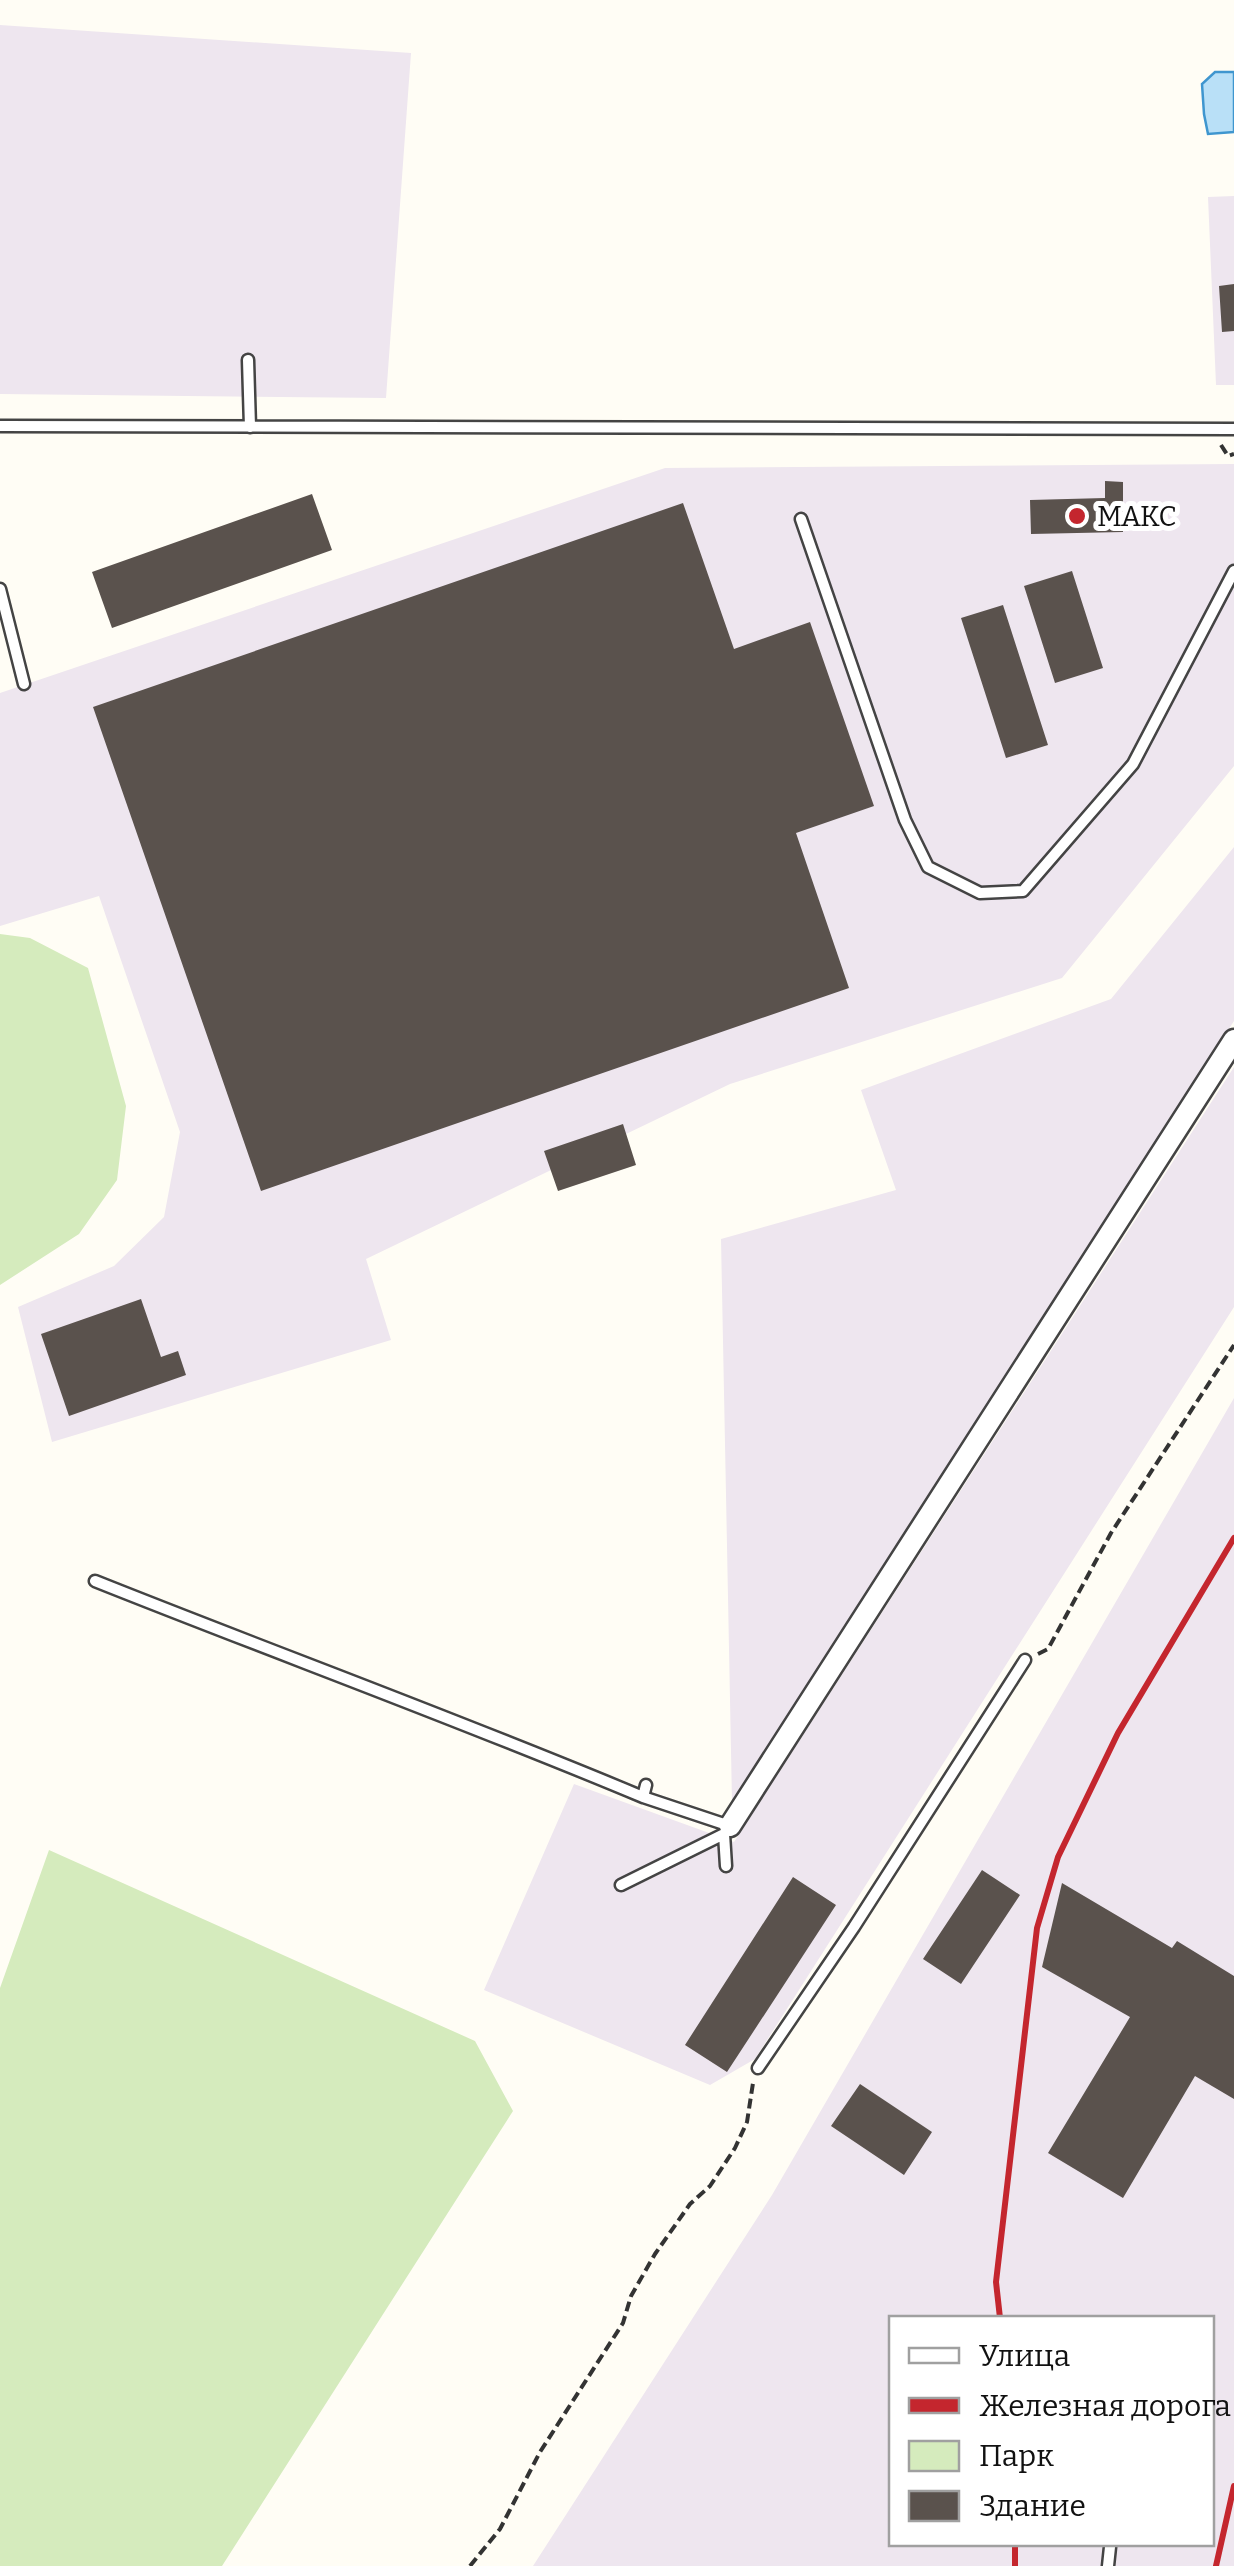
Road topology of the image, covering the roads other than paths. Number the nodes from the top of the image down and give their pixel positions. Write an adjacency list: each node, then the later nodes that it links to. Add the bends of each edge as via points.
1 (248, 360): 3 (lane)
2 (0, 426): 3 (lane)
3 (250, 427): 4 (lane)
4 (1234, 429)
5 (801, 519): 6 (lane, via 905,820 928,867 980,893 1024,891 1133,764)
6 (1234, 571)
7 (0, 589): 8 (lane)
8 (24, 684)
9 (1234, 1040): 12 (street)
10 (95, 1581): 12 (lane, via 644,1791)
11 (1025, 1660): 15 (lane)
12 (727, 1830): 13 (lane); 14 (lane)
13 (726, 1866)
14 (621, 1886)
15 (758, 2068)
16 (1110, 2547): 17 (lane)
17 (1108, 2566)

